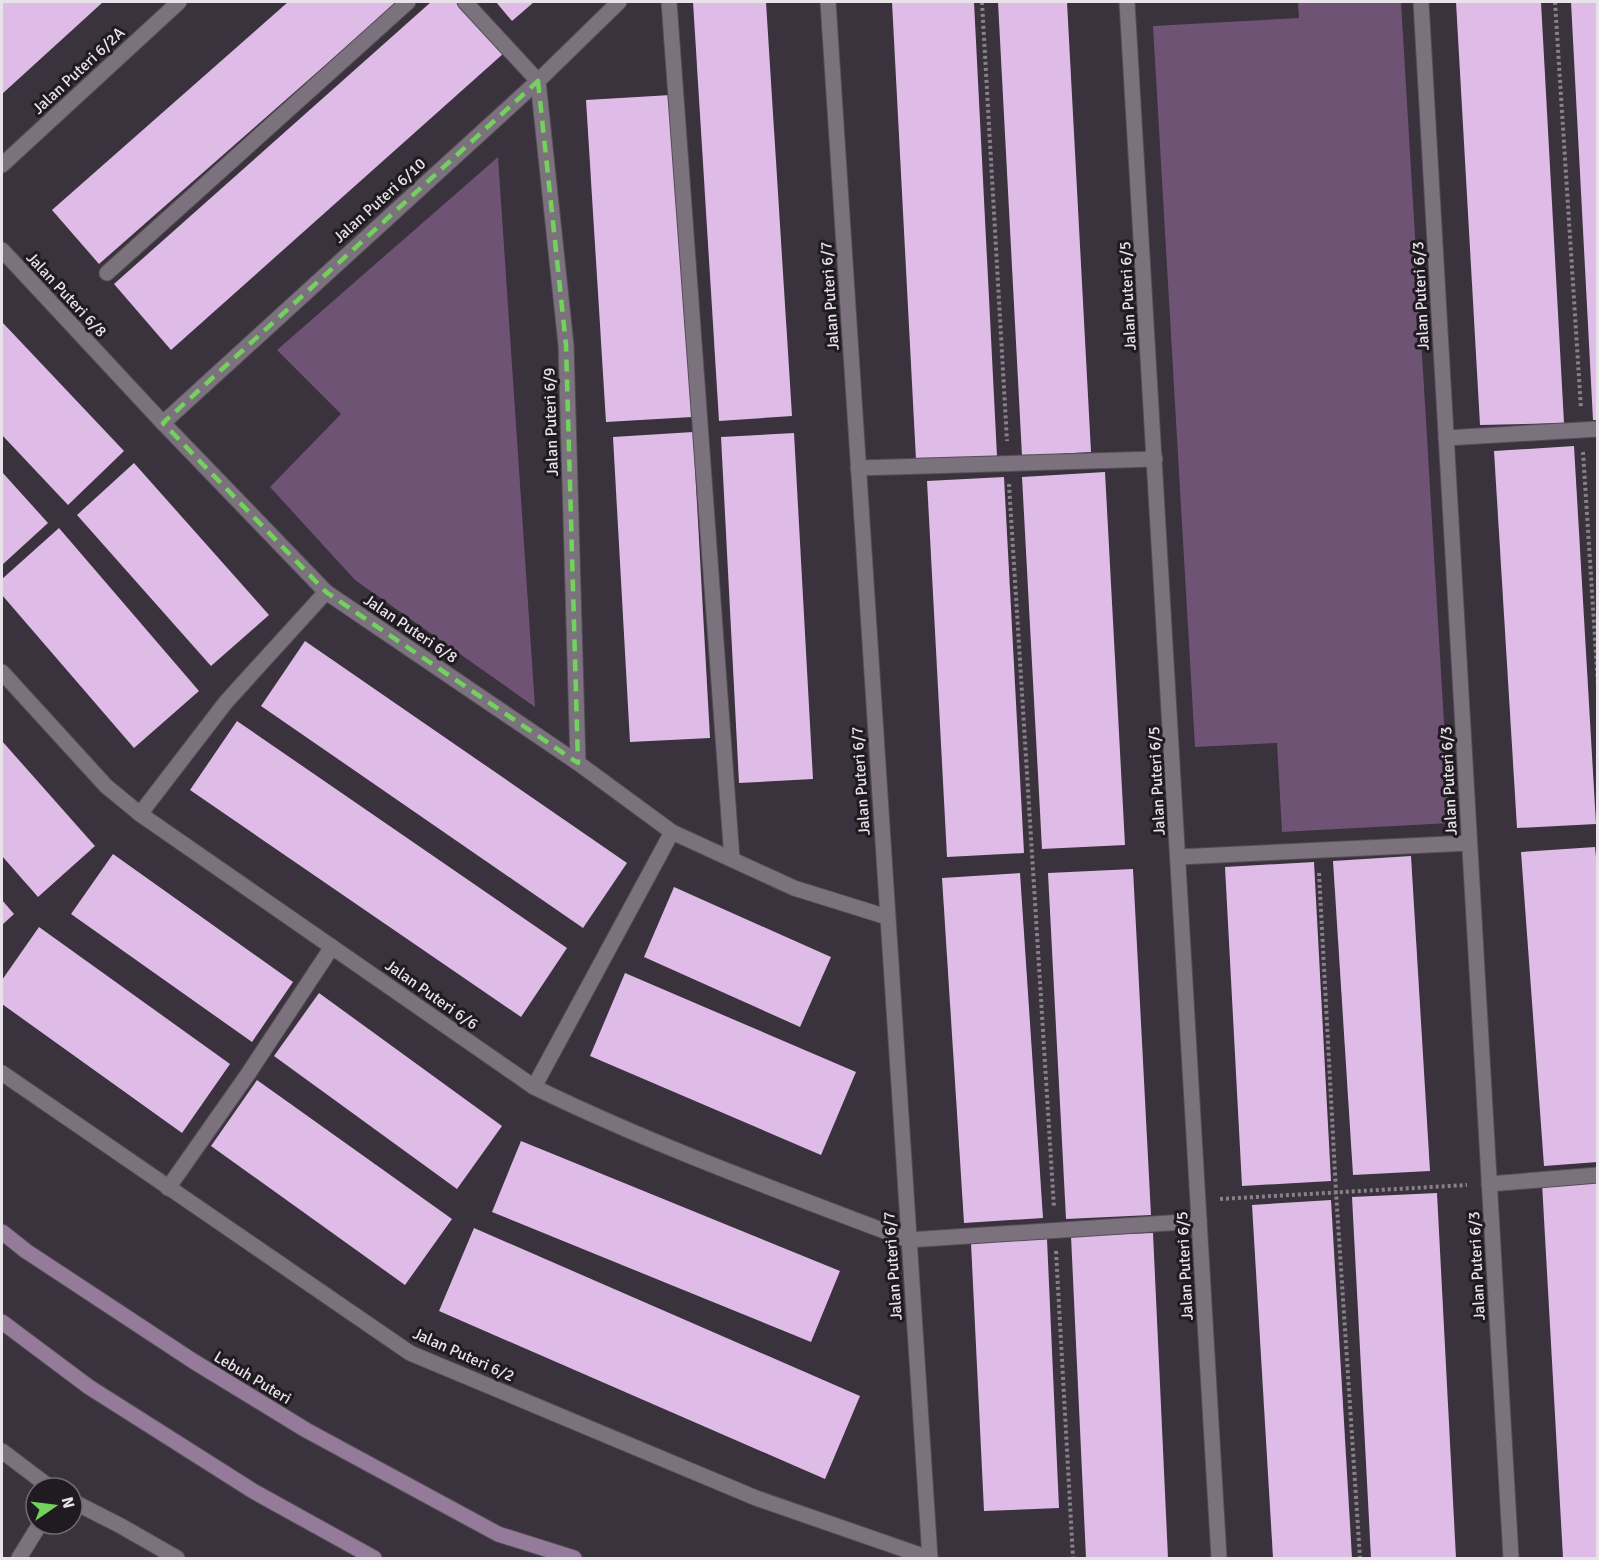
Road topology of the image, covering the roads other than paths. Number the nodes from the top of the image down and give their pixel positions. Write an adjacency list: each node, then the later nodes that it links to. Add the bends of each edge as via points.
1 (179, 2): 10 (street, Jalan Puteri 6/2A)
2 (408, 2): 12 (street)
3 (465, 2): 9 (street)
4 (619, 2): 9 (street, Jalan Puteri 6/10)
5 (669, 2): 25 (street)
6 (828, 2): 17 (street, Jalan Puteri 6/7)
7 (1127, 2): 16 (street, Jalan Puteri 6/5)
8 (1421, 2): 15 (street, Jalan Puteri 6/3)
9 (538, 81): 13 (street, Jalan Puteri 6/10); 20 (street, Jalan Puteri 6/9, via 566,345)
10 (2, 165)
11 (2, 250): 13 (street, Jalan Puteri 6/8)
12 (106, 273)
13 (163, 423): 18 (street, Jalan Puteri 6/8)
14 (1590, 429): 15 (street)
15 (1446, 438): 23 (street, Jalan Puteri 6/3)
16 (1155, 459): 17 (street); 24 (street, Jalan Puteri 6/5)
17 (858, 468): 26 (street, Jalan Puteri 6/7)
18 (326, 592): 20 (street, Jalan Puteri 6/8); 21 (street, via 226,702)
19 (2, 672): 21 (street, Jalan Puteri 6/6, via 106,786)
20 (579, 763): 22 (street, Jalan Puteri 6/8)
21 (140, 814): 27 (street, Jalan Puteri 6/6)
22 (672, 832): 25 (street, Jalan Puteri 6/8); 29 (street)
23 (1469, 843): 24 (street); 31 (street, Jalan Puteri 6/3)
24 (1178, 856): 33 (street, Jalan Puteri 6/5)
25 (732, 859): 26 (street, Jalan Puteri 6/8, via 794,888)
26 (887, 917): 35 (street, Jalan Puteri 6/7)
27 (332, 947): 29 (street, Jalan Puteri 6/6); 32 (street)
28 (2, 1073): 32 (street, Jalan Puteri 6/2)
29 (534, 1087): 35 (street, Jalan Puteri 6/6, via 590,1114)
30 (1598, 1174): 31 (street)
31 (1489, 1184): 49 (street, Jalan Puteri 6/3)
32 (168, 1188): 47 (street, Jalan Puteri 6/2, via 410,1353 756,1498)
33 (1199, 1221): 35 (street); 48 (street, Jalan Puteri 6/5)
34 (2, 1232): 40 (main road, Lebuh Puteri, via 193,1361 306,1430)
35 (908, 1240): 47 (street, Jalan Puteri 6/7)
36 (2, 1322): 44 (main road, via 88,1387 253,1491)
37 (2, 1451): 38 (street)
38 (35, 1476)
39 (84, 1508): 43 (street)
40 (498, 1534): 45 (main road, Lebuh Puteri); 46 (main road, Lebuh Puteri)
41 (33, 1536): 42 (street)
42 (19, 1558)
43 (177, 1558)
44 (374, 1558)
45 (539, 1558)
46 (574, 1558)
47 (929, 1558)
48 (1219, 1558)
49 (1511, 1558)

